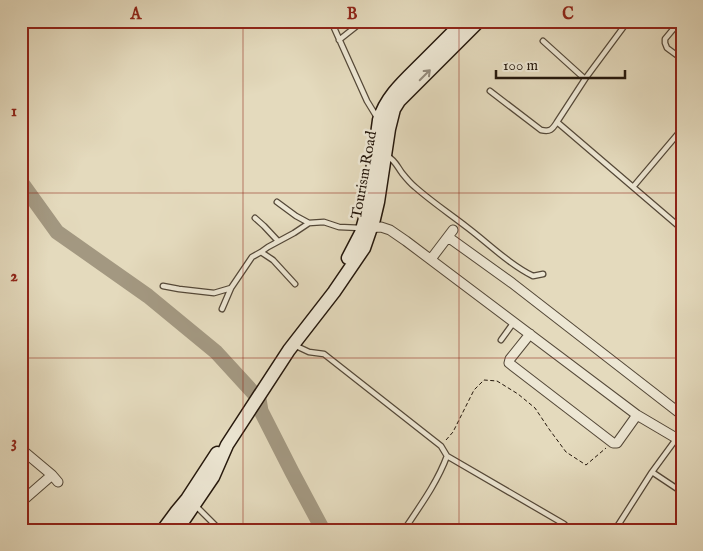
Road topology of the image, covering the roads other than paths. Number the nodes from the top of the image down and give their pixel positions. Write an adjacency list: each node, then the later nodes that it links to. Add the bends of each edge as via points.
1 (331, 21): 7 (lane)
2 (363, 21): 7 (lane)
3 (464, 21): 12 (main road, Tourism Road, via 401,84 388,100)
4 (479, 21): 14 (main road, Tourism Road, one-way to 4, via 399,101)
5 (628, 21): 10 (lane)
6 (680, 21): 9 (lane, via 665,43)
7 (339, 40): 12 (lane)
8 (543, 41): 10 (lane)
9 (682, 59)
10 (585, 79): 13 (lane)
11 (490, 92): 13 (lane, via 541,130 552,130)
12 (379, 120): 14 (lane); 21 (main road, Tourism Road)
13 (557, 122): 17 (lane)
14 (389, 129): 16 (main road, Tourism Road)
15 (682, 129): 17 (lane)
16 (386, 155): 21 (main road, Tourism Road, via 378,202); 26 (lane, via 424,195 514,264 533,276)
17 (633, 187): 22 (lane)
18 (276, 202): 20 (lane)
19 (255, 218): 23 (lane)
20 (309, 223): 21 (lane); 23 (lane)
21 (367, 228): 25 (street, via 381,226 390,230); 34 (main road, Tourism Road); 34 (main road, Tourism Road, via 364,248 334,292)
22 (682, 229)
23 (278, 241): 24 (lane)
24 (261, 252): 27 (lane); 29 (lane, via 252,257)
25 (431, 260): 31 (street); 36 (street, via 451,234)
26 (543, 274)
27 (295, 284)
28 (163, 286): 29 (lane, via 214,293)
29 (231, 288): 30 (lane)
30 (222, 309)
31 (514, 322): 32 (street); 33 (lane)
32 (530, 334): 35 (street); 35 (street, via 510,363 612,443 617,443)
33 (501, 340)
34 (291, 342): 39 (lane, via 309,352 324,354 441,446); 43 (main road, Tourism Road)
35 (638, 415): 37 (street)
36 (682, 415)
37 (679, 434): 40 (lane)
38 (23, 453): 42 (street, via 55,479)
39 (447, 456): 47 (lane, via 441,473); 48 (lane)
40 (652, 472): 41 (lane); 49 (lane)
41 (682, 492)
42 (21, 502)
43 (191, 502): 44 (main road, via 172,517); 45 (main road); 46 (lane)
44 (163, 530)
45 (176, 530)
46 (220, 530)
47 (404, 530)
48 (570, 530)
49 (615, 530)

